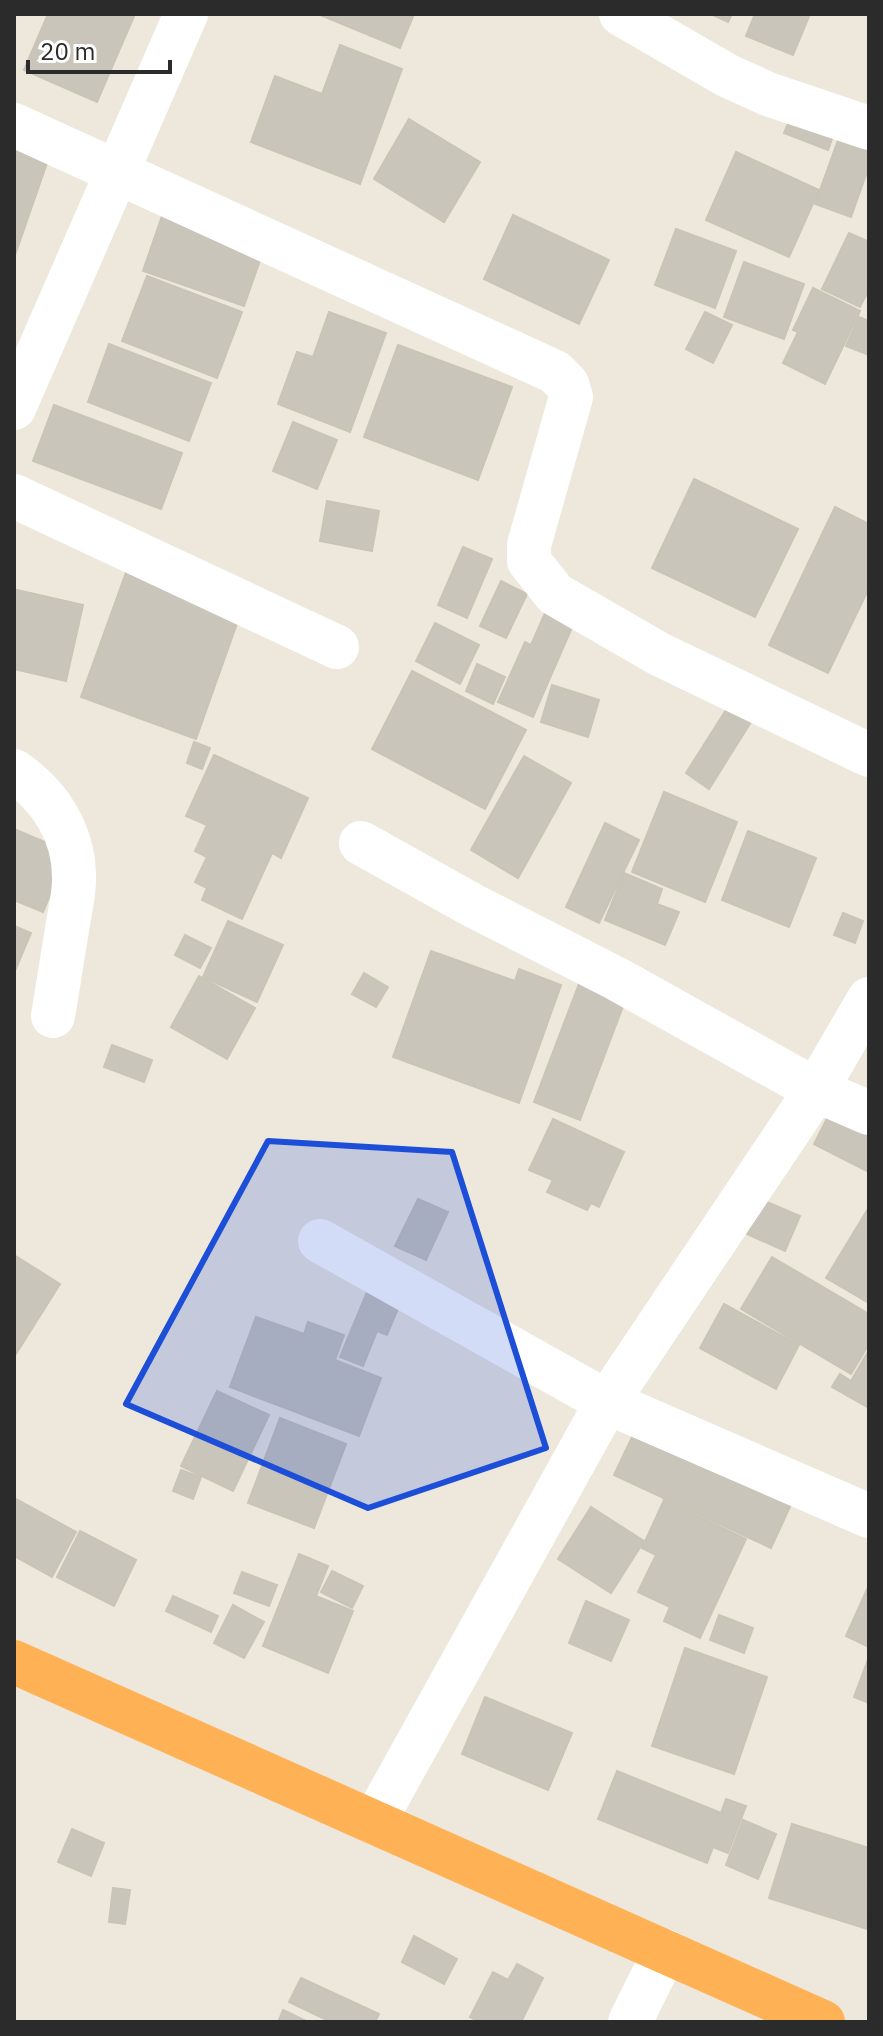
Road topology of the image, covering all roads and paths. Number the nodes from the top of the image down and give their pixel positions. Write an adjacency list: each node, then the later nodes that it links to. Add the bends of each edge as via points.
1 (186, 14): 5 (street)
2 (621, 14): 4 (street, via 728,76)
3 (14, 125): 5 (street)
4 (869, 128)
5 (117, 172): 6 (street); 9 (street, via 555,372 571,397 529,545 529,561 539,576 555,594 659,654)
6 (14, 408)
7 (14, 496): 8 (street)
8 (337, 647)
9 (869, 755)
10 (14, 771): 13 (street, via 49,802 72,853 74,881)
11 (361, 843): 14 (street)
12 (869, 999): 14 (street)
13 (53, 1016)
14 (816, 1090): 15 (street); 17 (street)
15 (869, 1113)
16 (320, 1241): 17 (street)
17 (607, 1402): 18 (street); 20 (street)
18 (869, 1516)
19 (14, 1662): 20 (highway)
20 (374, 1822): 21 (highway)
21 (665, 1951): 22 (street); 23 (highway)
22 (630, 2022)
23 (823, 2022)

